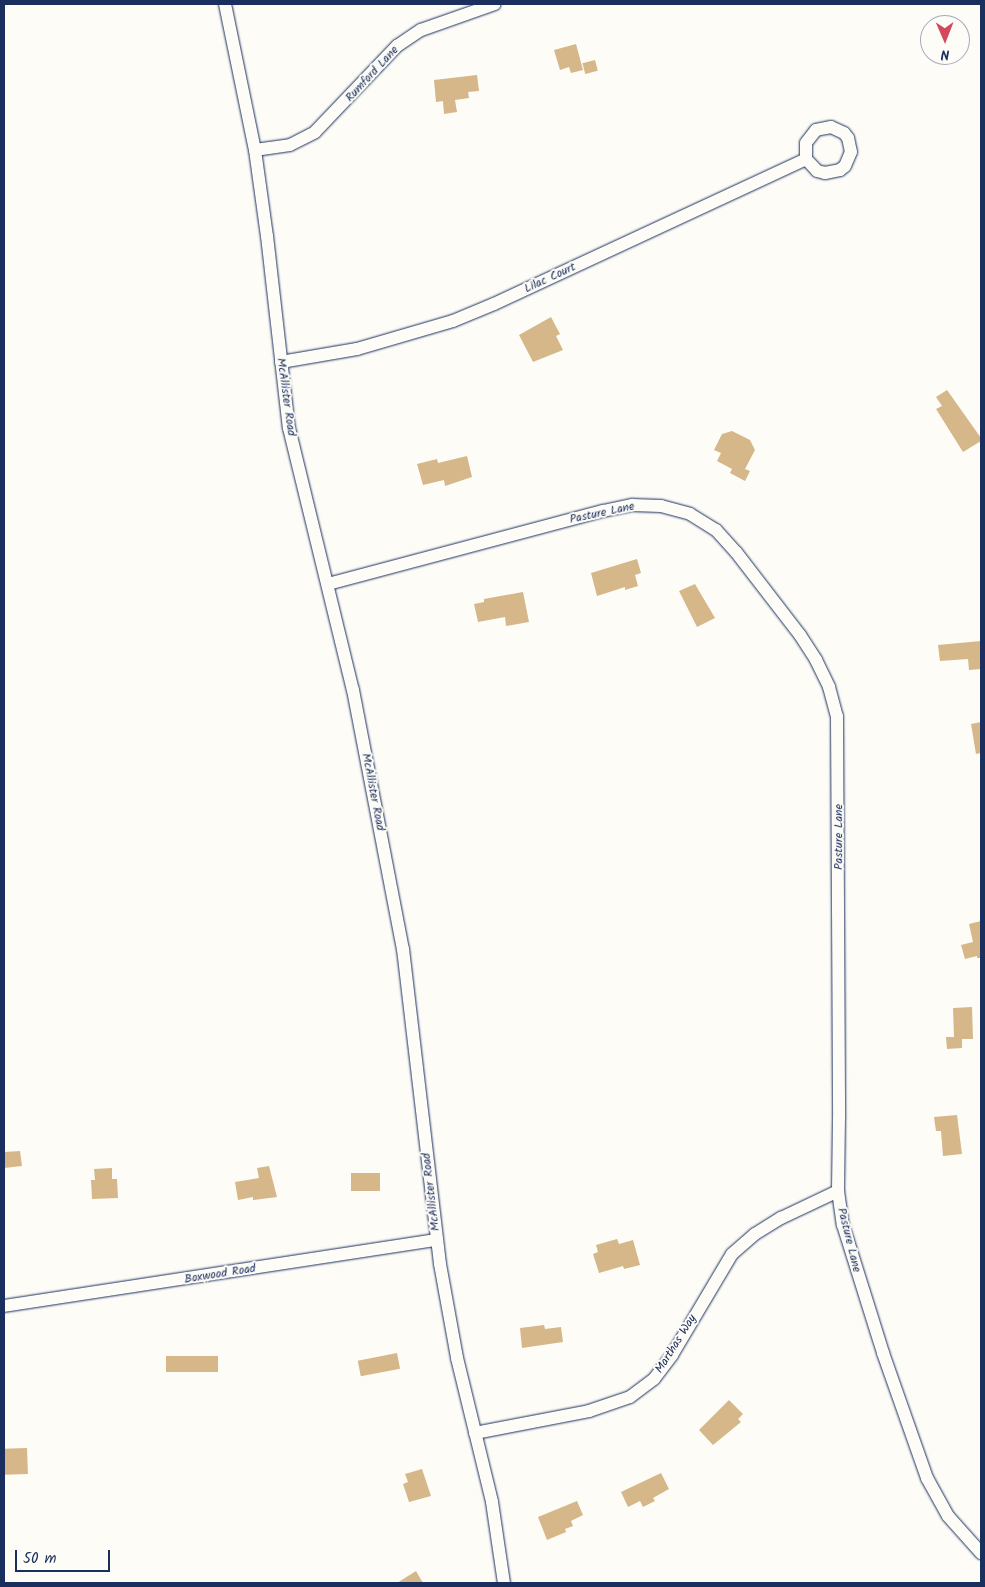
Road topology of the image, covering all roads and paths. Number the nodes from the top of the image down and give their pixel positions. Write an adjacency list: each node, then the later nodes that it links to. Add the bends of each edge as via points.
1 (225, 4): 3 (street, McAllister Road)
2 (495, 4): 3 (street, Rumford Lane, via 421,30 397,46 315,132 290,145)
3 (255, 150): 5 (street, McAllister Road)
4 (806, 159): 5 (street, Lilac Court, via 453,321 357,349)
5 (281, 362): 6 (street, McAllister Road, via 289,428)
6 (328, 584): 7 (street, Pasture Lane, via 632,505 661,506 690,514 716,530 736,552 816,660 829,687 837,716); 8 (street, McAllister Road, via 353,690 403,949)
7 (838, 1191): 10 (street, Marthas Way, via 781,1218 732,1254 672,1355 654,1379 630,1396 589,1411); 11 (street, Pasture Lane, via 851,1254 927,1478 948,1516)
8 (437, 1240): 9 (street, Boxwood Road); 10 (street, McAllister Road, via 457,1358)
9 (4, 1306)
10 (476, 1433): 12 (street, McAllister Road, via 492,1502)
11 (981, 1552)
12 (504, 1583)

